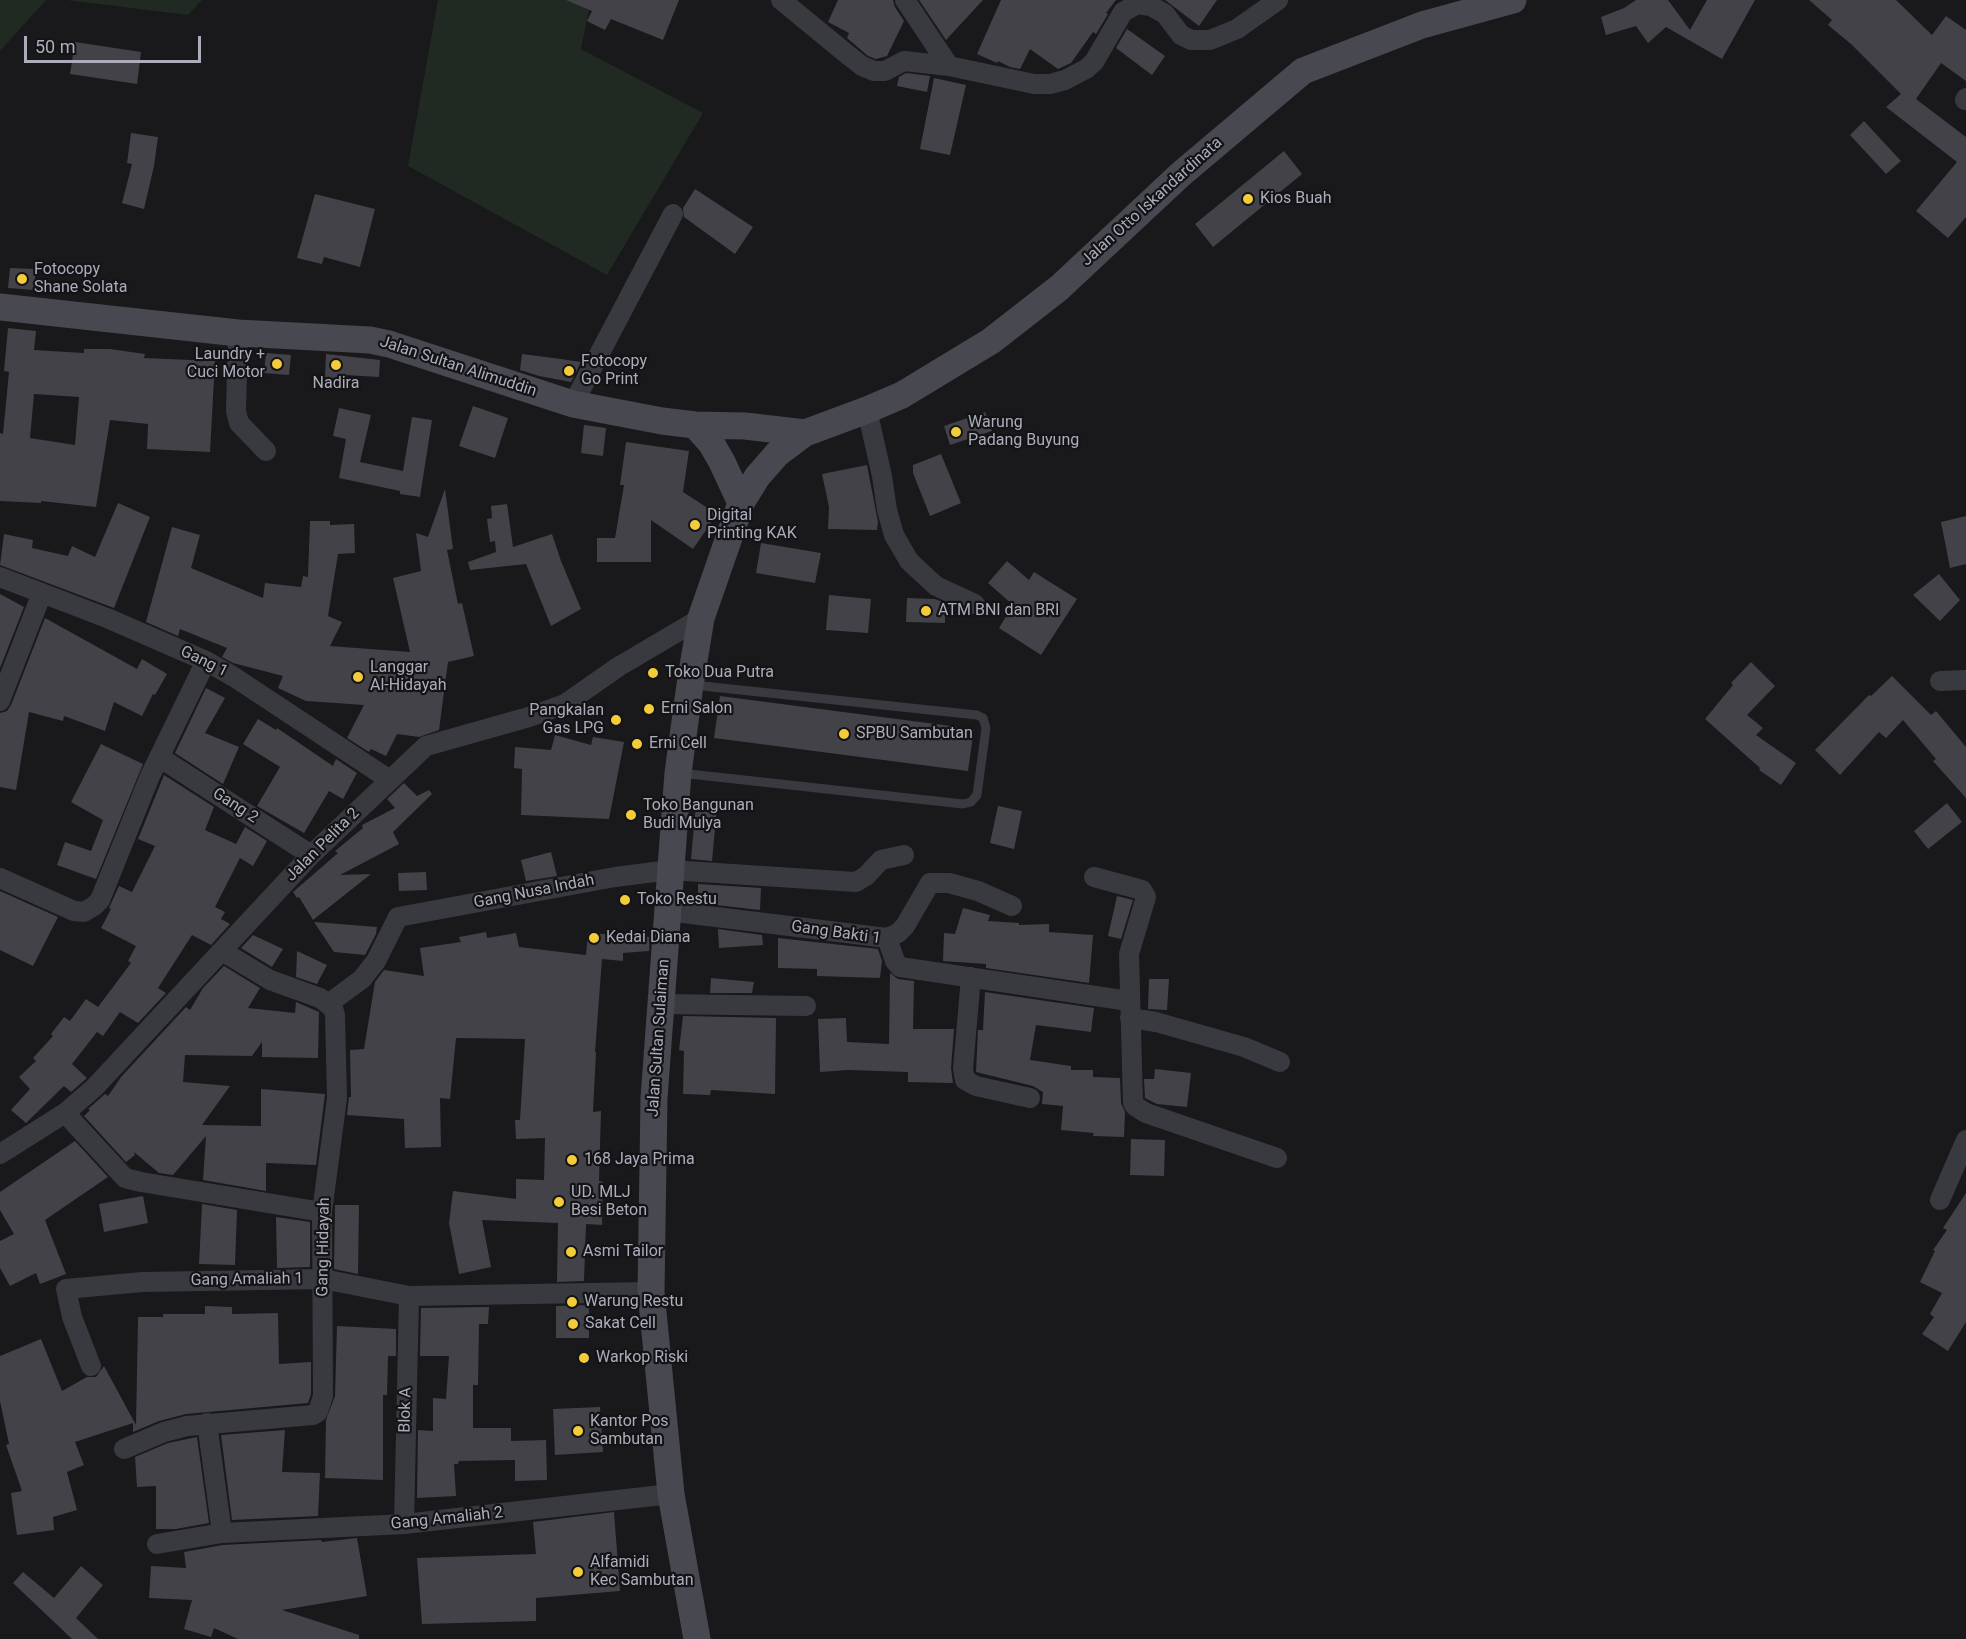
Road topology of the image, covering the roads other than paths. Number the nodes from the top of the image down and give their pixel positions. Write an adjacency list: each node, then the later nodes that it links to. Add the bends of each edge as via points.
1 (781, 0): 6 (street, via 862,66 885,70 904,61)
2 (905, 0): 6 (street)
3 (1278, 0): 6 (street, via 1237,29 1210,40 1191,40 1181,35 1165,14 1151,6 1130,6 1094,62 1078,74 1050,84 1016,82)
4 (1513, 0): 5 (main road, Jalan Otto Iskandardinata)
5 (1451, 8): 11 (main road, Jalan Otto Iskandardinata, via 1303,71 1189,167 1059,288 991,341 902,395)
6 (949, 66)
7 (673, 214): 10 (street)
8 (0, 307): 9 (main road, Jalan Sultan Alimuddin)
9 (238, 333): 10 (main road, Jalan Sultan Alimuddin, via 389,344); 14 (street, via 236,411 239,423)
10 (573, 404): 12 (main road, Jalan Sultan Alimuddin)
11 (867, 410): 13 (main road, Jalan Otto Iskandardinata); 18 (street, via 894,535 909,561 936,586)
12 (695, 425): 13 (main road, Jalan Sultan Alimuddin); 15 (main road, via 711,443)
13 (805, 433): 15 (main road, Jalan Sultan Sulaiman, via 777,454)
14 (266, 451)
15 (741, 503): 19 (main road, Jalan Sultan Sulaiman)
16 (0, 577): 17 (street, Gang 1)
17 (42, 593): 20 (street, Gang 1); 24 (street)
18 (975, 604)
19 (701, 618): 23 (main road, Jalan Sultan Sulaiman); 27 (street, Jalan Pelita 2, via 565,704 426,746)
20 (206, 661): 25 (street); 27 (street, Gang 1)
21 (1966, 680): 22 (street)
22 (1940, 681)
23 (690, 685): 26 (main road, Jalan Sultan Sulaiman); 26 (lane, via 977,715 983,718 986,728 977,795 963,804)
24 (0, 701)
25 (159, 758): 28 (street, Gang 2); 32 (street, via 100,900 94,906 84,912 74,911)
26 (678, 773): 30 (main road, Jalan Sultan Sulaiman)
27 (390, 780): 28 (street, Jalan Pelita 2)
28 (311, 855): 36 (street, Jalan Pelita 2)
29 (904, 855): 30 (street, Gang Nusa Indah, via 881,860 856,882)
30 (670, 870): 34 (main road, Jalan Sultan Sulaiman); 38 (street, Gang Nusa Indah, via 398,917 376,961 362,979)
31 (1094, 877): 41 (street, via 1145,894 1129,954)
32 (0, 878)
33 (1012, 906): 35 (street, via 978,891 949,883 930,883 905,926)
34 (668, 911): 35 (street, Gang Bakti 1); 39 (main road, Jalan Sultan Sulaiman)
35 (887, 938): 37 (street, Gang Bakti 1, via 900,967)
36 (222, 951): 38 (street, via 270,980); 44 (street, Jalan Pelita 2, via 94,1088)
37 (971, 976): 41 (street, Gang Bakti 1); 43 (street, via 963,1070 966,1080 976,1086)
38 (328, 1004): 49 (street, Gang Hidayah, via 335,1015 337,1098)
39 (661, 1004): 40 (street); 51 (main road, Jalan Sultan Sulaiman, via 654,1098)
40 (806, 1006)
41 (1130, 1009): 42 (street, Gang Bakti 1, via 1156,1022); 47 (street, via 1135,1106)
42 (1280, 1062)
43 (1030, 1098)
44 (65, 1113): 46 (street, Jalan Pelita 2); 49 (street, via 125,1178)
45 (1966, 1140): 48 (street)
46 (0, 1154)
47 (1277, 1158)
48 (1940, 1200)
49 (322, 1212): 50 (street, Gang Hidayah)
50 (323, 1279): 52 (street, Gang Amaliah 1); 53 (street, Gang Amaliah 1, via 142,1282 66,1289); 54 (street, Gang Hidayah, via 323,1396 318,1412)
51 (651, 1292): 52 (street, Gang Amaliah 1); 56 (main road, Jalan Sultan Sulaiman)
52 (409, 1296): 57 (street, Blok A)
53 (91, 1366)
54 (207, 1423): 55 (street, Gang Hidayah, via 165,1432); 58 (street)
55 (124, 1449)
56 (671, 1494): 57 (street, Gang Amaliah 2); 60 (main road, Jalan Sultan Sulaiman)
57 (404, 1524): 58 (street, Gang Amaliah 2)
58 (222, 1533): 59 (street, Gang Amaliah 2)
59 (157, 1544)
60 (697, 1639)

